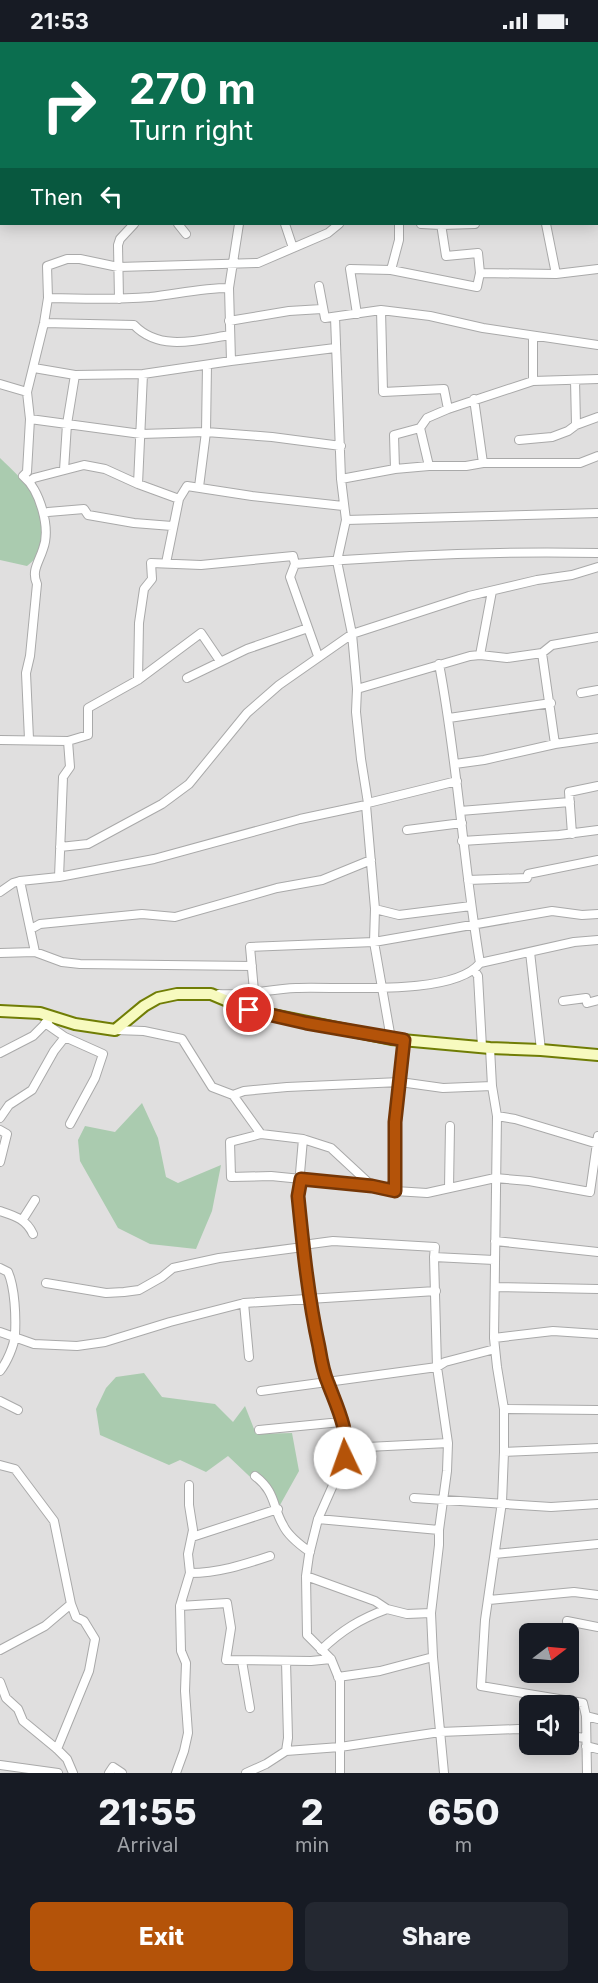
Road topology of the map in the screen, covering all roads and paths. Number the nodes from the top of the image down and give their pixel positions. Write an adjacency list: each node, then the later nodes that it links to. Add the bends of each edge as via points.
1 (133, 225): 12 (street, via 120,239)
2 (179, 225): 9 (street)
3 (239, 225): 11 (street)
4 (285, 225): 10 (street)
5 (338, 225): 10 (street)
6 (399, 225): 14 (street)
7 (441, 225): 15 (street, via 446,256 478,253)
8 (546, 225): 16 (street)
9 (186, 234)
10 (293, 248): 11 (street, via 258,263)
11 (233, 264): 12 (street); 18 (street)
12 (118, 267): 19 (street, via 80,259 47,266); 20 (street)
13 (598, 269): 16 (street)
14 (391, 270): 15 (street, via 477,287); 23 (street, via 350,269)
15 (480, 273): 16 (street)
16 (556, 274)
17 (319, 286): 21 (street)
18 (229, 288): 20 (street); 25 (street)
19 (48, 298): 20 (street); 26 (street)
20 (119, 299)
21 (322, 309): 24 (street, via 326,318); 25 (street)
22 (381, 310): 23 (street); 28 (street); 42 (street, via 383,392 444,389)
23 (357, 314): 24 (street)
24 (335, 317): 30 (street)
25 (229, 321): 27 (street)
26 (44, 323): 27 (street, via 134,325 141,333 162,342); 33 (street)
27 (230, 335): 31 (street)
28 (533, 336): 29 (street); 38 (street)
29 (598, 345)
30 (335, 348): 31 (street); 51 (street)
31 (231, 360): 32 (street)
32 (207, 365): 34 (street); 48 (street)
33 (34, 368): 35 (street); 40 (street)
34 (143, 374): 35 (street); 49 (street)
35 (75, 375): 45 (street)
36 (598, 379): 37 (street)
37 (575, 380): 38 (street); 46 (street)
38 (533, 381): 41 (street)
39 (0, 384): 40 (street)
40 (27, 392): 44 (street)
41 (474, 399): 42 (street); 53 (street)
42 (448, 409): 47 (street, via 427,418)
43 (598, 417): 46 (street)
44 (30, 419): 45 (street); 58 (street, via 27,472 22,476)
45 (67, 424): 49 (street); 56 (street)
46 (576, 425): 50 (street, via 552,437)
47 (420, 428): 54 (street); 55 (street, via 394,435)
48 (206, 432): 49 (street); 51 (street); 60 (street)
49 (141, 434): 59 (street)
50 (519, 440)
51 (341, 446): 57 (street)
52 (598, 456): 53 (street, via 580,463)
53 (483, 463): 54 (street)
54 (429, 466): 55 (street)
55 (395, 469): 57 (street)
56 (64, 470): 58 (street); 59 (street, via 84,465 105,468)
57 (341, 479): 62 (street)
58 (29, 482): 64 (street)
59 (138, 484): 61 (street)
60 (199, 487): 61 (street, via 187,486); 62 (street)
61 (179, 499): 66 (street)
62 (343, 506): 65 (street)
63 (598, 513): 65 (street)
64 (44, 514): 66 (street, via 84,509 88,515); 89 (street, via 46,533 33,576 37,584 26,673)
65 (346, 520): 68 (street)
66 (172, 526): 69 (street)
67 (598, 553): 68 (street, via 517,551)
68 (338, 561): 70 (street); 74 (street)
69 (166, 563): 70 (street, via 201,565 293,556); 82 (street, via 151,564 152,579 144,589)
70 (295, 564): 73 (street, via 290,577)
71 (598, 567): 72 (street)
72 (492, 591): 74 (street); 77 (street)
73 (308, 628): 78 (street); 79 (street)
74 (352, 634): 78 (street); 83 (street)
75 (598, 637): 76 (street, via 552,645)
76 (542, 652): 77 (street, via 507,658); 86 (street)
77 (480, 655): 80 (street)
78 (318, 656): 104 (street, via 247,713 204,768 180,791 88,844)
79 (220, 661): 81 (street); 82 (street, via 201,633)
80 (439, 664): 83 (street); 87 (street)
81 (187, 678)
82 (138, 680): 91 (street, via 88,708 88,735)
83 (357, 689): 97 (street, via 357,724)
84 (598, 690): 85 (street)
85 (581, 693)
86 (551, 703): 87 (street); 92 (street)
87 (449, 718): 93 (street)
88 (598, 738): 92 (street)
89 (29, 739): 90 (street); 91 (street)
90 (0, 740)
91 (68, 741): 104 (street, via 70,767 63,777)
92 (555, 744): 93 (street)
93 (455, 764): 94 (street)
94 (457, 781): 97 (street); 98 (street)
95 (598, 786): 96 (street, via 569,792)
96 (570, 802): 98 (street); 102 (street)
97 (367, 804): 106 (street); 107 (street, via 154,860)
98 (460, 811): 99 (street)
99 (462, 823): 100 (street); 103 (street)
100 (407, 830)
101 (598, 830): 102 (street)
102 (572, 834): 103 (street)
103 (462, 841): 108 (street)
104 (60, 847): 107 (street)
105 (598, 860): 108 (street, via 528,874 527,878)
106 (371, 861): 112 (street); 115 (street, via 322,880 175,916 142,914 40,924)
107 (59, 877): 109 (street)
108 (468, 880): 111 (street)
109 (20, 881): 110 (street); 115 (street)
110 (0, 892)
111 (471, 906): 112 (street, via 399,915); 114 (street)
112 (375, 909): 117 (street)
113 (598, 914): 114 (street, via 552,911)
114 (473, 925): 117 (street); 122 (street)
115 (31, 929): 118 (street)
116 (598, 940): 119 (street)
117 (374, 942): 121 (street, via 250,947); 123 (street)
118 (35, 952): 120 (street); 121 (street, via 80,964)
119 (530, 952): 122 (street); 135 (street)
120 (0, 953)
121 (252, 966): 124 (street)
122 (477, 966): 123 (street, via 458,978); 134 (street)
123 (382, 988): 124 (street); 132 (street)
124 (254, 991): 125 (street)
125 (211, 994): 130 (street, via 158,998); 132 (street, via 249,1010)
126 (598, 1000): 127 (street)
127 (563, 1001)
128 (0, 1011): 129 (street, via 40,1013)
129 (48, 1020): 130 (street); 131 (street); 136 (street, via 33,1036)
130 (115, 1030): 140 (street, via 182,1039 212,1087)
131 (65, 1037): 142 (street, via 32,1090 9,1105); 143 (street, via 103,1054)
132 (391, 1039): 133 (street)
133 (404, 1040): 134 (street); 138 (street)
134 (486, 1048): 135 (street); 139 (street)
135 (541, 1050): 137 (street)
136 (0, 1053)
137 (598, 1054)
138 (400, 1083): 139 (street, via 443,1088); 140 (street, via 287,1087); 154 (street, via 395,1122)
139 (492, 1086): 141 (street)
140 (234, 1095): 146 (street)
141 (497, 1116): 148 (street); 150 (street)
142 (0, 1118)
143 (70, 1124)
144 (450, 1126): 153 (street)
145 (0, 1130): 149 (street, via 7,1134)
146 (261, 1134): 147 (street); 151 (street, via 230,1142 231,1177)
147 (303, 1139): 151 (street); 152 (street, via 331,1148)
148 (598, 1142): 150 (street, via 590,1192)
149 (0, 1162)
150 (495, 1178): 153 (street); 159 (street)
151 (301, 1179): 152 (street); 160 (street, via 298,1196)
152 (372, 1186): 154 (street)
153 (449, 1188): 154 (street, via 427,1193)
154 (395, 1191)
155 (35, 1200): 157 (street)
156 (0, 1211): 157 (street)
157 (23, 1219): 158 (street)
158 (33, 1234)
159 (495, 1240): 161 (street); 163 (street)
160 (303, 1246): 162 (street, via 333,1241 435,1247); 165 (street, via 173,1268 139,1290 106,1293); 169 (street)
161 (598, 1252)
162 (434, 1257): 163 (street); 168 (street)
163 (494, 1260): 166 (street)
164 (0, 1268): 173 (street, via 8,1272 12,1281)
165 (46, 1283)
166 (495, 1287): 167 (street); 174 (street)
167 (598, 1289)
168 (435, 1291): 169 (street); 177 (street)
169 (310, 1298): 170 (street); 179 (street)
170 (244, 1303): 173 (street, via 105,1342 77,1346 34,1344); 176 (street)
171 (0, 1332): 173 (street)
172 (598, 1334): 174 (street, via 553,1331)
173 (15, 1337): 178 (street)
174 (494, 1338): 175 (street)
175 (495, 1349): 177 (street); 182 (street)
176 (249, 1357)
177 (437, 1366): 179 (street); 187 (street)
178 (0, 1371)
179 (327, 1382): 180 (street); 185 (street)
180 (261, 1391)
181 (0, 1401): 183 (street)
182 (504, 1409): 184 (street); 190 (street)
183 (18, 1410)
184 (598, 1410)
185 (341, 1422): 186 (street); 188 (street)
186 (259, 1430)
187 (448, 1443): 188 (street); 195 (street)
188 (347, 1448): 199 (street)
189 (598, 1448): 190 (street)
190 (504, 1452): 196 (street)
191 (0, 1465): 210 (street, via 15,1469 54,1521)
192 (255, 1476): 198 (street, via 266,1486)
193 (189, 1485): 201 (street)
194 (414, 1498): 195 (street)
195 (444, 1500): 196 (street); 200 (street)
196 (502, 1502): 197 (street, via 551,1507); 204 (street)
197 (598, 1504)
198 (278, 1509): 201 (street); 203 (street, via 283,1525)
199 (318, 1519): 200 (street); 203 (street)
200 (439, 1530): 213 (street)
201 (192, 1537): 206 (street, via 188,1554)
202 (598, 1544): 204 (street)
203 (310, 1552): 207 (street)
204 (495, 1554): 209 (street)
205 (270, 1556): 206 (street, via 239,1567)
206 (190, 1573): 211 (street)
207 (306, 1576): 212 (street); 217 (street, via 307,1635)
208 (598, 1595): 209 (street, via 574,1592)
209 (489, 1600): 226 (street, via 481,1686 583,1703)
210 (71, 1604): 216 (street, via 45,1626); 233 (street, via 76,1617 84,1621 95,1639 89,1671)
211 (180, 1606): 220 (street, via 227,1603 231,1628 226,1660); 241 (street, via 188,1733)
212 (387, 1609): 213 (street, via 407,1614); 217 (street, via 360,1619)
213 (431, 1613): 218 (street)
214 (567, 1622): 215 (street)
215 (598, 1627)
216 (0, 1650)
217 (321, 1650): 219 (street)
218 (433, 1657): 222 (street); 229 (street)
219 (331, 1659): 221 (street); 222 (street)
220 (242, 1661): 221 (street); 225 (street)
221 (286, 1661): 235 (street)
222 (338, 1677): 232 (street)
223 (0, 1682): 224 (street)
224 (2, 1692): 233 (street, via 23,1720)
225 (250, 1708)
226 (586, 1716): 227 (street); 231 (street)
227 (598, 1719)
228 (519, 1729): 229 (street)
229 (440, 1732): 232 (street); 244 (street)
230 (579, 1740): 231 (street)
231 (586, 1742): 234 (street); 245 (street)
232 (340, 1747): 235 (street); 243 (street)
233 (57, 1749): 238 (street)
234 (598, 1749)
235 (286, 1751): 242 (street)
236 (0, 1766): 237 (street)
237 (58, 1773)
238 (73, 1773)
239 (109, 1773): 240 (street, via 113,1767)
240 (122, 1773)
241 (176, 1773)
242 (246, 1773)
243 (340, 1773)
244 (444, 1773)
245 (587, 1773)

